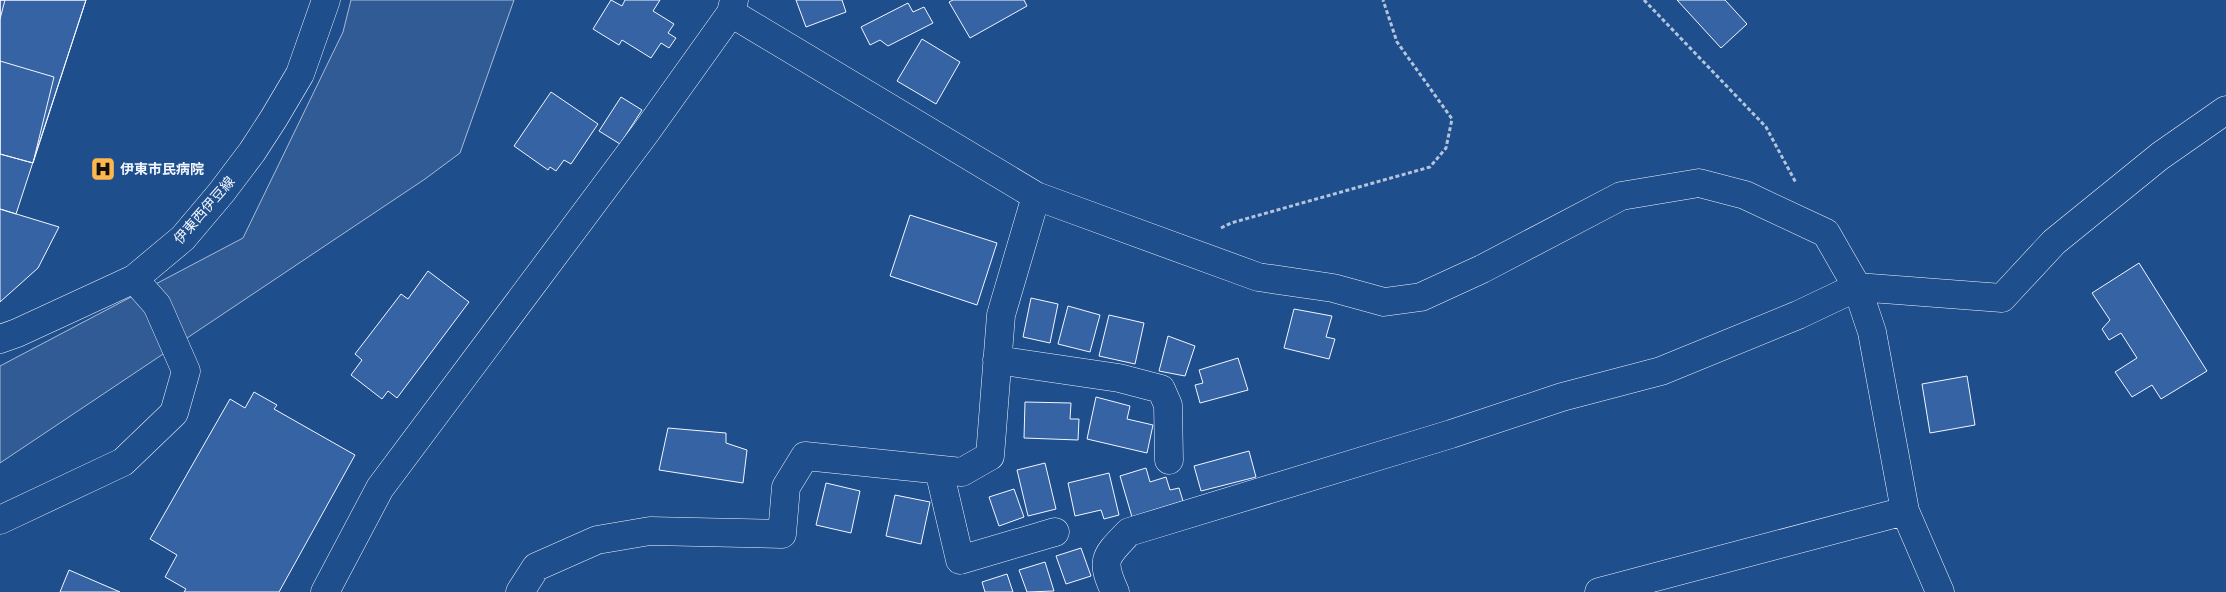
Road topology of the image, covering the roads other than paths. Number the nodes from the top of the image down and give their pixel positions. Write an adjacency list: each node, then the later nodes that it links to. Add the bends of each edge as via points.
1 (326, 0): 5 (street, 伊東西伊豆線, via 300,74 252,152 182,238)
2 (733, 6): 4 (street); 14 (street, via 646,132 380,488)
3 (2226, 110): 6 (street, via 2160,156 2054,242 2002,298)
4 (1036, 196): 6 (street, via 1258,277 1333,288 1384,302 1421,297 1482,269 1621,196 1699,183 1745,195 1826,233); 8 (street, via 1001,315)
5 (134, 279): 7 (street, 伊東西伊豆線); 12 (street, via 157,304 186,371 174,413 124,462)
6 (1857, 287): 11 (street, via 1872,332); 16 (street, via 1661,371 1562,397 1129,532 1109,553 1105,571)
7 (0, 339)
8 (997, 360): 9 (street, via 1120,378 1161,390 1168,405); 10 (street, via 990,456 962,472)
9 (1169, 460)
10 (939, 470): 13 (street, via 960,560); 15 (street, via 805,456 786,487 782,534 650,531 597,540 536,567)
11 (1905, 511): 17 (street); 18 (street)
12 (0, 520)
13 (1055, 532)
14 (325, 592)
15 (520, 592)
16 (1115, 592)
17 (1599, 592)
18 (1940, 592)

